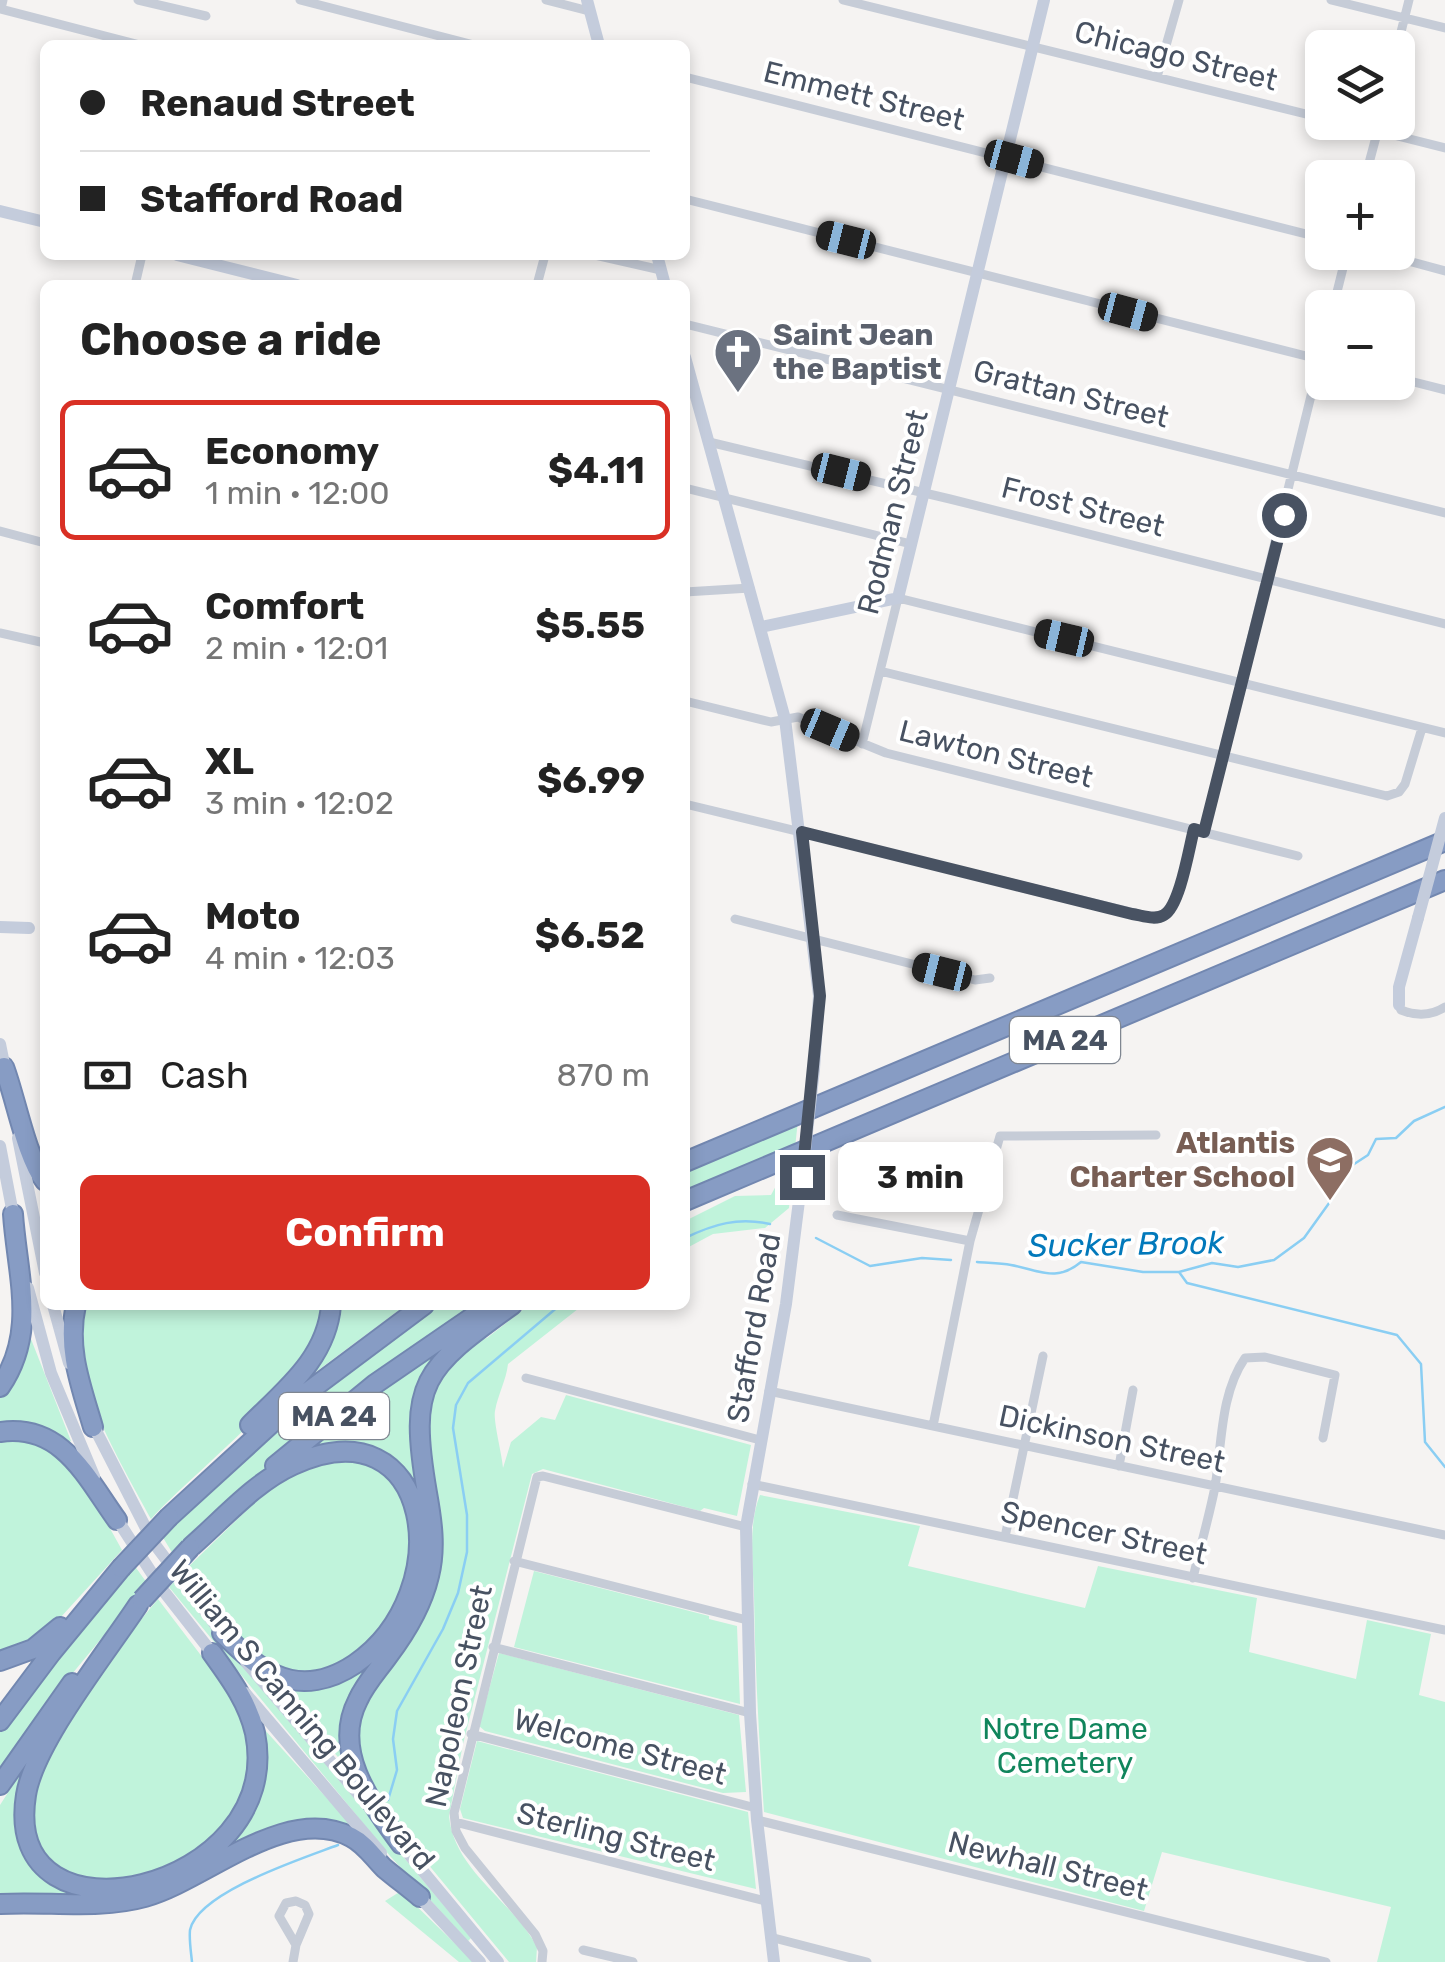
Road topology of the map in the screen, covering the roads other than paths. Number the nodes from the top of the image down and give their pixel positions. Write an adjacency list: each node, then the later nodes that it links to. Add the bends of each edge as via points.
1 (138, 0): 11 (street)
2 (300, 0): 16 (street)
3 (546, 0): 10 (street)
4 (843, 0): 18 (street, Chicago Street)
5 (1044, 0): 18 (street, Rodman Street)
6 (1179, 0): 20 (street)
7 (1331, 0): 12 (street)
8 (1409, 0): 12 (street)
9 (2, 4): 15 (street)
10 (588, 5): 17 (street)
11 (206, 16)
12 (1404, 18): 13 (street); 14 (street)
13 (1445, 28)
14 (1401, 30)
15 (123, 40)
16 (455, 40)
17 (598, 40)
18 (1032, 46): 20 (street, Chicago Street); 24 (street, Rodman Street)
19 (690, 78): 24 (street, Emmett Street)
20 (1157, 78): 21 (street, Chicago Street)
21 (1305, 114)
22 (1415, 139): 23 (street)
23 (1445, 148)
24 (1006, 157): 28 (street, Emmett Street); 35 (street, Rodman Street)
25 (690, 200): 35 (street)
26 (0, 211): 27 (street)
27 (40, 221)
28 (1305, 234)
29 (197, 260): 36 (street)
30 (617, 260): 33 (street)
31 (658, 260): 33 (street)
32 (1415, 262): 34 (street)
33 (661, 270): 37 (street)
34 (1445, 270)
35 (979, 273): 39 (street); 42 (street, Rodman Street)
36 (277, 280)
37 (664, 280)
38 (690, 325): 42 (street, Grattan Street)
39 (1305, 353)
40 (1415, 382): 43 (street)
41 (690, 386): 45 (street, Stafford Road)
42 (949, 389): 46 (street, Grattan Street); 48 (street, Rodman Street)
43 (1445, 390)
44 (1312, 400): 46 (street)
45 (709, 442): 48 (street, Frost Street); 49 (street, Stafford Road)
46 (1293, 476): 50 (street, Grattan Street); 54 (street)
47 (690, 489): 49 (street)
48 (924, 492): 53 (street, Rodman Street); 54 (street, Frost Street)
49 (724, 498): 53 (street); 55 (street, Stafford Road)
50 (1445, 513)
51 (0, 531): 52 (street)
52 (40, 542)
53 (911, 544): 57 (street, Rodman Street)
54 (1268, 580): 58 (street, Frost Street); 63 (street)
55 (750, 588): 56 (street); 59 (street, Stafford Road)
56 (690, 592)
57 (898, 598): 59 (street); 62 (street, Rodman Street); 63 (street)
58 (1445, 624)
59 (761, 627): 65 (street, Stafford Road)
60 (0, 633): 61 (street)
61 (40, 643)
62 (880, 670): 68 (street, Rodman Street); 69 (street)
63 (1241, 683): 66 (street); 69 (street)
64 (690, 703): 65 (street, Lawton Street, via 771,722)
65 (785, 719): 68 (street, Lawton Street, via 798,717); 73 (street, Stafford Road)
66 (1422, 728): 67 (street); 69 (street, via 1405,784 1394,796)
67 (1445, 732)
68 (862, 744): 72 (street, Lawton Street)
69 (1223, 758): 72 (street)
70 (690, 805): 73 (street)
71 (1445, 818): 82 (street, bridge)
72 (1199, 830): 73 (street, via 1176,899 1156,918); 75 (street, Lawton Street)
73 (802, 832): 80 (street, Stafford Road)
74 (1445, 841): 88 (highway, MA 24)
75 (1298, 856)
76 (1445, 880): 90 (highway, MA 24)
77 (735, 919): 80 (street)
78 (0, 926): 79 (street)
79 (30, 928)
80 (813, 939): 81 (street, via 975,980); 105 (street, Stafford Road, bridge, via 820,996 814,1069)
81 (990, 978)
82 (1398, 1005): 83 (street, via 1418,1014)
83 (1445, 1007)
84 (0, 1044): 85 (street)
85 (4, 1067): 89 (highway); 94 (street)
86 (1156, 1135): 93 (street, via 1000,1136)
87 (0, 1146): 91 (street, William S Canning Boulevard)
88 (690, 1160)
89 (40, 1172)
90 (690, 1200)
91 (13, 1214): 103 (highway, via 24,1324); 116 (street, William S Canning Boulevard, via 51,1372)
92 (837, 1215): 93 (street)
93 (970, 1241): 106 (street)
94 (40, 1248)
95 (53, 1310): 107 (street, William S Canning Boulevard)
96 (75, 1310): 107 (highway, via 74,1359)
97 (331, 1310): 115 (highway, via 310,1364)
98 (417, 1310): 115 (highway, MA 24, via 297,1400)
99 (483, 1310): 120 (highway, MA 24, via 336,1414)
100 (506, 1310): 137 (highway, via 443,1360 423,1394 418,1438 432,1566 412,1621 352,1716 357,1774)
101 (1043, 1356): 111 (street)
102 (526, 1378): 110 (street)
103 (0, 1387)
104 (1133, 1390): 112 (street)
105 (770, 1391): 106 (street, Dickinson Street); 110 (street, Stafford Road)
106 (933, 1426): 111 (street, Dickinson Street)
107 (94, 1427): 127 (street, William S Canning Boulevard, via 144,1528)
108 (0, 1432): 116 (highway, via 31,1432 62,1446)
109 (1323, 1438): 114 (street, via 1334,1375 1265,1357 1244,1359 1234,1378)
110 (760, 1440): 113 (street, Stafford Road)
111 (1024, 1446): 112 (street, Dickinson Street); 119 (street)
112 (1119, 1466): 114 (street, Dickinson Street)
113 (752, 1484): 117 (street, Stafford Road); 119 (street, Spencer Street)
114 (1214, 1487): 118 (street, Dickinson Street); 123 (street)
115 (173, 1512): 122 (highway, MA 24, bridge)
116 (117, 1520): 129 (street, William S Canning Boulevard)
117 (746, 1527): 121 (street, Napoleon Street, via 538,1476); 125 (street, Stafford Road)
118 (1445, 1534)
119 (1005, 1538): 123 (street, Spencer Street)
120 (191, 1547): 124 (highway, MA 24, bridge); 127 (highway, via 271,1478 317,1456 376,1460 413,1500 420,1542 414,1585 390,1631 358,1662 325,1679 290,1680 260,1667)
121 (514, 1561): 125 (street); 128 (street, Napoleon Street)
122 (116, 1573): 130 (highway, via 46,1640); 132 (highway, MA 24)
123 (1192, 1578): 126 (street, Spencer Street)
124 (140, 1602): 129 (highway, via 73,1700 28,1782 24,1819 30,1842 60,1878 96,1890 141,1885 192,1862 238,1822 256,1780 255,1735 240,1694); 134 (highway, MA 24)
125 (747, 1620): 131 (street, Stafford Road)
126 (1445, 1630)
127 (222, 1633): 137 (street, William S Canning Boulevard)
128 (493, 1647): 131 (street); 133 (street, Napoleon Street)
129 (212, 1653): 138 (street, William S Canning Boulevard)
130 (0, 1661)
131 (750, 1712): 135 (street, Stafford Road)
132 (0, 1721)
133 (471, 1734): 135 (street, Welcome Street); 136 (street, Napoleon Street)
134 (0, 1785)
135 (757, 1814): 139 (street, Stafford Road); 151 (street, Newhall Street)
136 (455, 1822): 139 (street, Sterling Street); 147 (street, Napoleon Street, via 464,1848 538,1938)
137 (401, 1844): 146 (street, William S Canning Boulevard)
138 (420, 1897): 140 (highway, via 356,1839 312,1828 270,1837 145,1897 108,1904); 145 (street, William S Canning Boulevard)
139 (765, 1901): 141 (street, Stafford Road)
140 (0, 1904)
141 (770, 1937): 149 (street, Stafford Road); 150 (street)
142 (296, 1946): 142 (street, via 309,1914 301,1902 291,1901 279,1916); 144 (street)
143 (583, 1950): 148 (street)
144 (292, 1962)
145 (480, 1962)
146 (498, 1962)
147 (542, 1962)
148 (633, 1962)
149 (774, 1962)
150 (867, 1962)
151 (1326, 1962)

